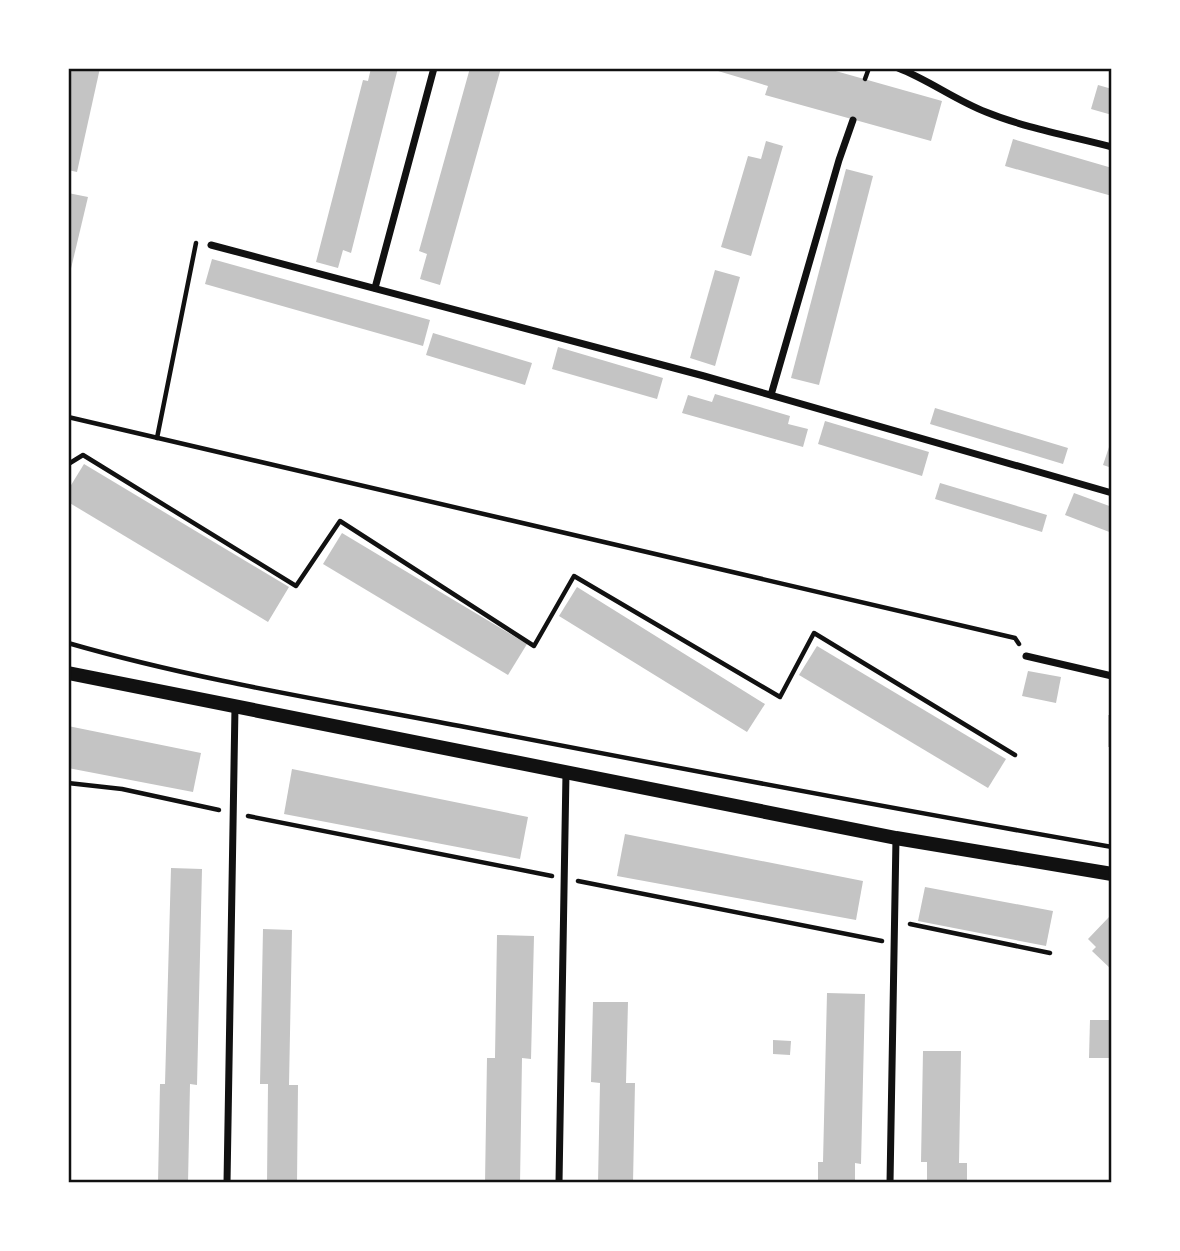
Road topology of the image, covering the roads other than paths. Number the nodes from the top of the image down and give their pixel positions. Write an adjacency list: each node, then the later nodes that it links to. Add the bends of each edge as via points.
1 (434, 68): 6 (street)
2 (898, 68): 4 (street, via 991,114)
3 (853, 120): 7 (street)
4 (1112, 147)
5 (211, 245): 6 (street)
6 (375, 288): 7 (street)
7 (771, 395): 8 (street)
8 (1112, 494)
9 (1026, 656): 11 (street)
10 (68, 673): 12 (main road)
11 (1112, 676)
12 (235, 707): 13 (main road); 16 (street)
13 (566, 773): 14 (main road); 17 (street)
14 (897, 838): 15 (main road); 18 (street)
15 (1112, 874)
16 (228, 1183)
17 (559, 1183)
18 (890, 1183)

